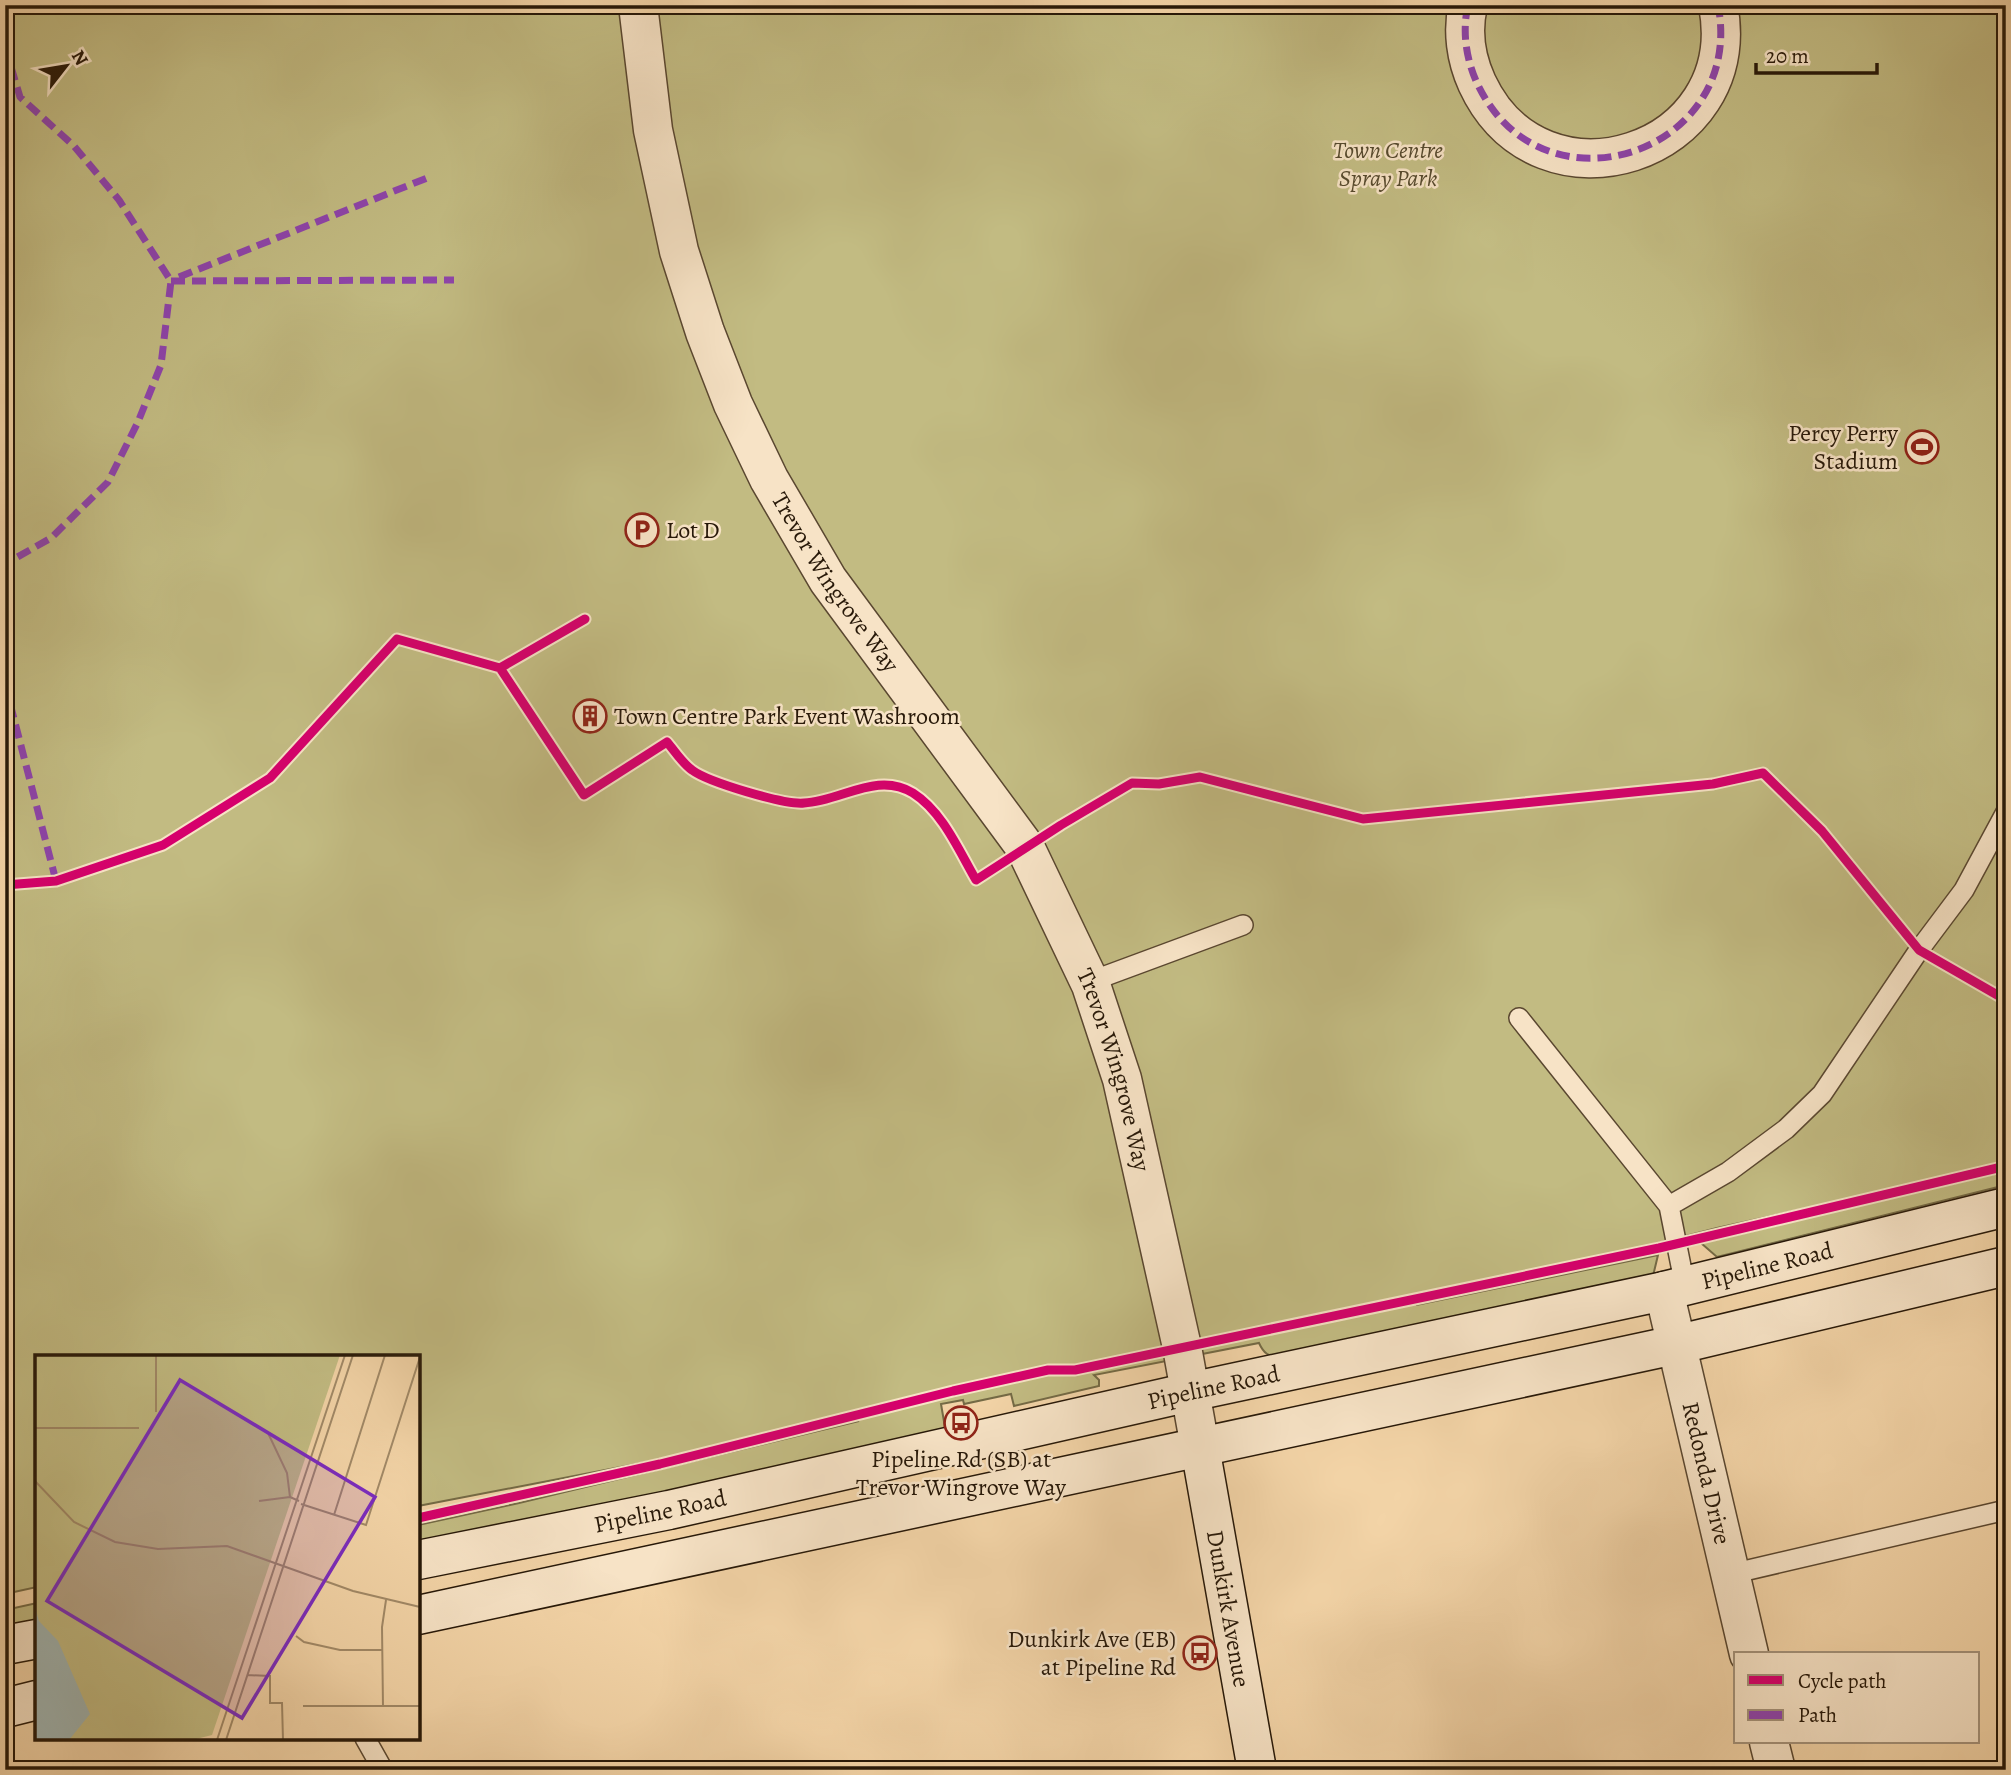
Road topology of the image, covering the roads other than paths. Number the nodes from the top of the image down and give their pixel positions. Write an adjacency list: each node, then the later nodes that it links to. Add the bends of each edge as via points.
1 (638, 5): 6 (main road, Trevor Wingrove Way, via 653,130 679,251 733,404 780,499 828,580 1025,847)
2 (1468, 5): 3 (main road, via 1464,20 1468,64 1487,104 1528,141 1558,155 1601,160 1636,153 1667,137 1692,113 1710,84 1720,50)
3 (1718, 5)
4 (2006, 811): 8 (lane, via 1964,890 1822,1094 1786,1129 1728,1172)
5 (1243, 925): 6 (lane)
6 (1089, 982): 13 (main road, Trevor Wingrove Way, via 1122,1079)
7 (1518, 1018): 8 (lane)
8 (1669, 1206): 11 (lane)
9 (2006, 1207): 11 (main road, Pipeline Road)
10 (2006, 1266): 12 (main road, Pipeline Road)
11 (1675, 1289): 12 (main road, Redonda Drive); 13 (main road, Pipeline Road)
12 (1675, 1345): 14 (main road, Pipeline Road); 17 (main road, Redonda Drive)
13 (1190, 1392): 14 (main road, Trevor Wingrove Way); 16 (main road, Pipeline Road, via 669,1510)
14 (1200, 1447): 18 (main road, Pipeline Road); 27 (main road, Dunkirk Avenue)
15 (2006, 1510): 17 (lane)
16 (420, 1560)
17 (1731, 1574): 21 (main road, Redonda Drive)
18 (420, 1615)
19 (35, 1639): 20 (main road)
20 (5, 1645)
21 (1749, 1652)
22 (35, 1700): 23 (main road)
23 (5, 1708)
24 (366, 1740): 26 (lane)
25 (1770, 1744): 28 (main road)
26 (383, 1770)
27 (1257, 1770)
28 (1776, 1770)

